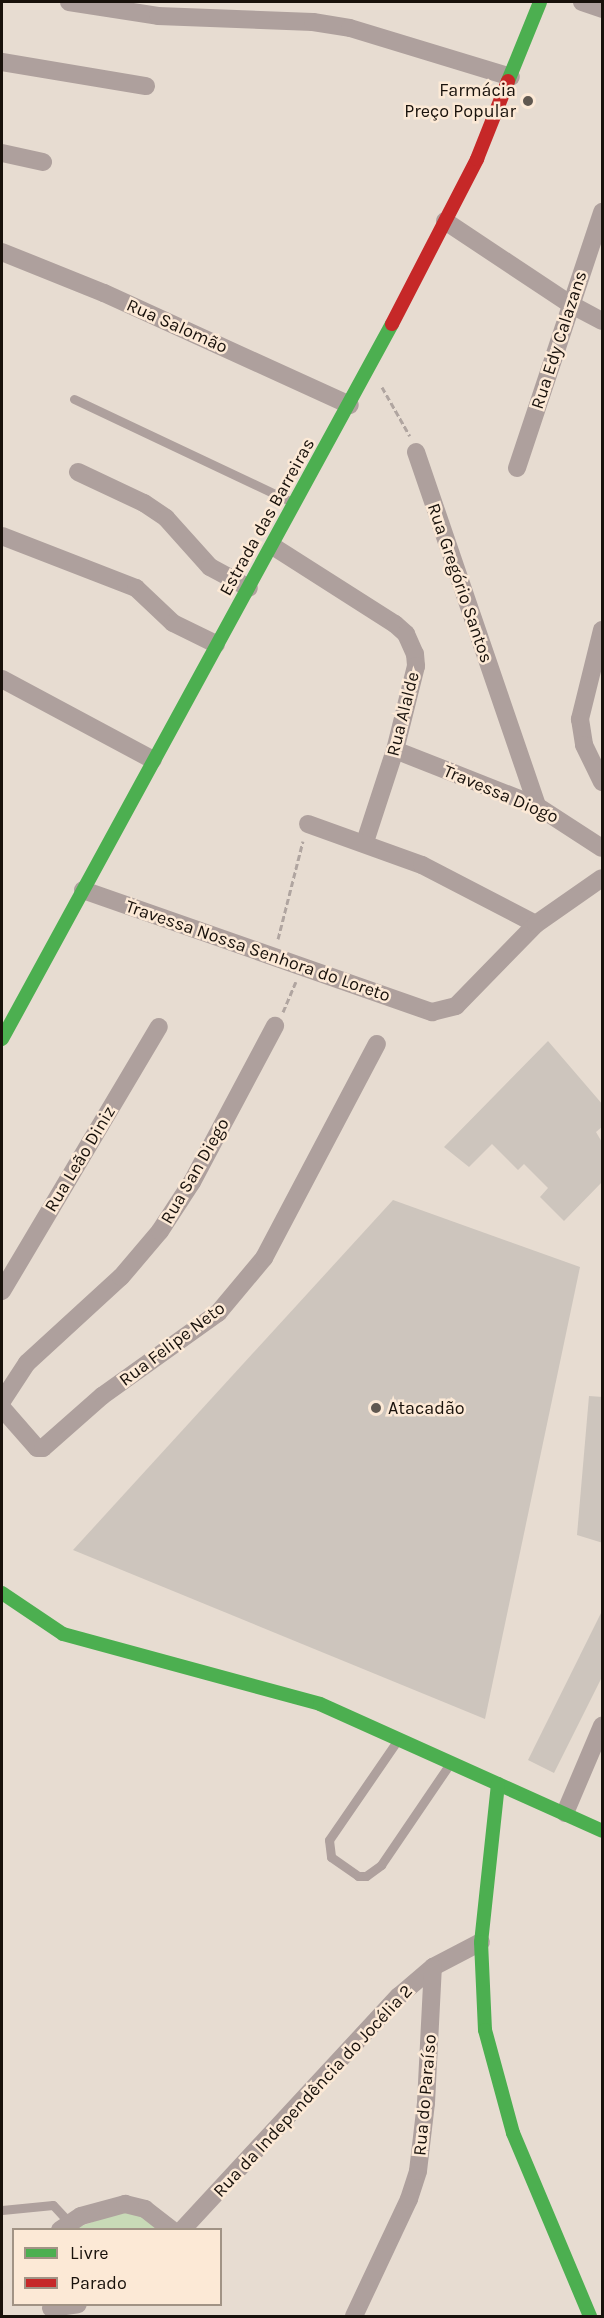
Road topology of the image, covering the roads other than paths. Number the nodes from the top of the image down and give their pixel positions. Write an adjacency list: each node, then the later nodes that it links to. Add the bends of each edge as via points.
1 (69, 2): 6 (street, via 158,16 303,21 350,28)
2 (540, 2): 6 (main road, Estrada das Barreiras)
3 (582, 2): 4 (street)
4 (603, 9)
5 (2, 62): 7 (street)
6 (511, 77): 11 (main road, Estrada das Barreiras, via 477,159)
7 (146, 87)
8 (2, 153): 9 (street)
9 (43, 162)
10 (603, 212): 13 (street, Rua Edy Calazans)
11 (445, 221): 13 (street); 16 (main road, Estrada das Barreiras)
12 (2, 252): 16 (street, Rua Salomão, via 104,293)
13 (570, 304): 14 (street); 18 (street, Rua Edy Calazans)
14 (603, 321)
15 (74, 399): 20 (lane)
16 (350, 405): 20 (main road, Estrada das Barreiras)
17 (416, 452): 30 (street, Rua Gregório Santos)
18 (517, 468)
19 (78, 472): 23 (street, via 144,503 166,518 210,567)
20 (297, 504): 22 (main road, Estrada das Barreiras)
21 (2, 536): 25 (street, via 136,588 173,623)
22 (274, 548): 23 (main road, Estrada das Barreiras); 27 (street, Rua Alalde, via 406,634 416,666)
23 (249, 588): 25 (main road, Estrada das Barreiras)
24 (603, 630): 29 (street, via 580,719 584,745)
25 (216, 644): 28 (main road, Estrada das Barreiras)
26 (2, 679): 28 (street)
27 (395, 750): 30 (street, Travessa Diogo); 32 (street, Rua Alalde)
28 (153, 760): 35 (main road, Estrada das Barreiras)
29 (603, 783)
30 (537, 806): 33 (street, Travessa Diogo)
31 (308, 824): 32 (street)
32 (365, 842): 36 (street, via 473,888)
33 (603, 848)
34 (603, 878): 36 (street)
35 (83, 890): 36 (street, Travessa Nossa Senhora do Loreto, via 432,1012 446,1011 466,998); 39 (main road, Estrada das Barreiras)
36 (536, 924)
37 (275, 1026): 42 (street, Rua San Diego, via 192,1182 160,1231 121,1277 41,1348)
38 (159, 1027): 41 (street, Rua Leão Diniz)
39 (4, 1030)
40 (377, 1044): 43 (street, Rua Felipe Neto, via 264,1258 218,1313 102,1396 43,1448 37,1448)
41 (2, 1291)
42 (2, 1401)
43 (2, 1408)
44 (2, 1593): 46 (main road, via 63,1634 279,1690)
45 (603, 1726): 49 (street)
46 (400, 1737): 47 (main road); 47 (lane, via 328,1840 331,1857 358,1876 366,1876 381,1866)
47 (452, 1761): 48 (main road)
48 (498, 1784): 49 (main road); 51 (main road)
49 (565, 1813): 50 (main road)
50 (603, 1831)
51 (481, 1942): 52 (street, Rua da Independência do Jocélia 2); 60 (main road, via 485,2030 501,2096)
52 (434, 1968): 56 (street, Rua da Independência do Jocélia 2, via 399,1996); 59 (street, Rua do Paraíso, via 418,2171 409,2199)
53 (2, 2210): 54 (lane, via 53,2205)
54 (65, 2225): 55 (street, via 125,2204 146,2210)
55 (171, 2228)
56 (183, 2228)
57 (69, 2306): 58 (street)
58 (52, 2310)
59 (354, 2316)
60 (590, 2316)

